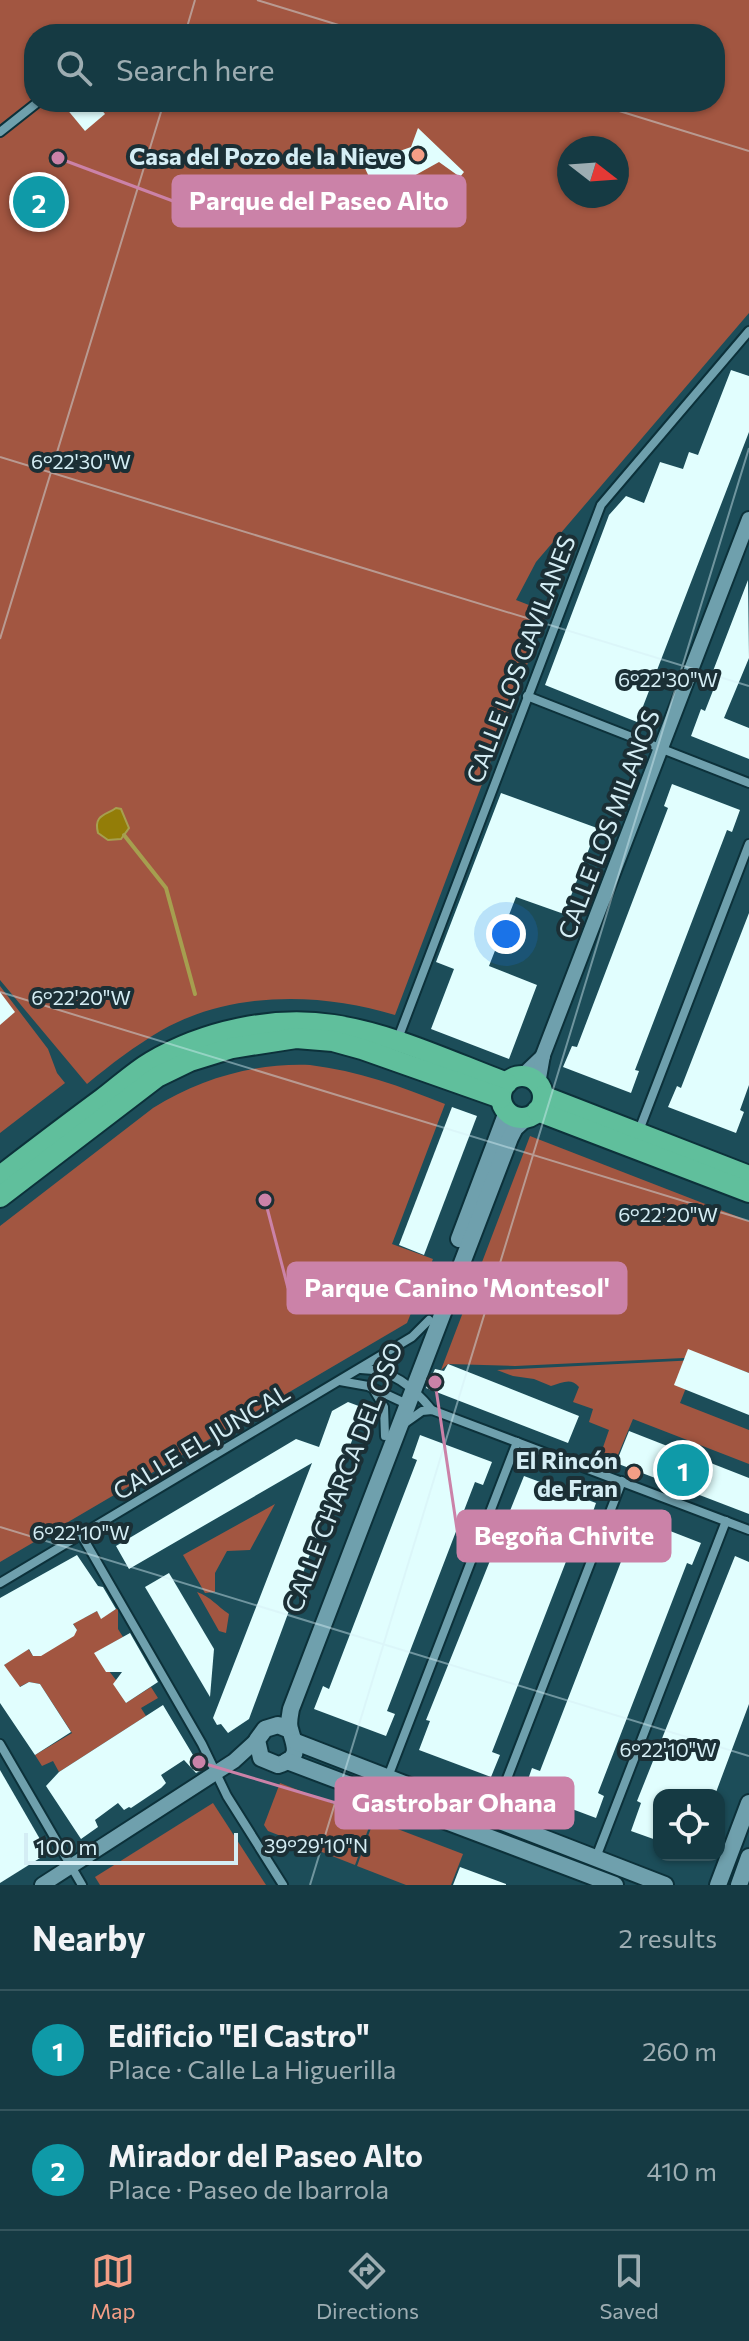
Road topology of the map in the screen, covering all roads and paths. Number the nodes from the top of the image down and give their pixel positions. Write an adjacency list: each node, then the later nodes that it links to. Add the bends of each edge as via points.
1 (25, 112): 2 (street)
2 (0, 132)
3 (749, 331): 5 (street, CALLE LOS GAVILANES, via 601,505)
4 (749, 519): 6 (street, CALLE LOS MILANOS)
5 (527, 696): 6 (street); 9 (street, CALLE LOS GAVILANES)
6 (660, 748): 7 (street); 10 (street, CALLE LOS MILANOS, via 543,1055)
7 (749, 783)
8 (749, 844): 11 (street)
9 (397, 1042): 10 (main road); 12 (main road, via 334,1025 294,1022 227,1032 184,1046 149,1063)
10 (522, 1097): 11 (main road); 13 (main road); 14 (main road, via 333,1041 296,1038 232,1048 157,1077); 15 (main road, CALLE CHARCA DEL OSO, via 505,1117); 19 (main road, CALLE CHARCA DEL OSO)
11 (638, 1133): 13 (main road)
12 (0, 1176)
13 (748, 1177)
14 (0, 1197)
15 (429, 1320): 16 (street, CALLE EL JUNCAL, via 412,1337); 19 (main road, CALLE CHARCA DEL OSO)
16 (357, 1369): 17 (street, CALLE EL JUNCAL); 19 (street, via 384,1370)
17 (339, 1381): 18 (street); 25 (street, CALLE EL JUNCAL)
18 (368, 1386): 19 (street); 20 (street, via 384,1407)
19 (414, 1400): 20 (main road, CALLE CHARCA DEL OSO); 20 (street); 21 (street)
20 (391, 1434): 27 (main road, CALLE CHARCA DEL OSO); 28 (main road, CALLE CHARCA DEL OSO, via 291,1709)
21 (517, 1442): 22 (street); 35 (street)
22 (622, 1481): 23 (street); 38 (street)
23 (726, 1521): 24 (street); 41 (street)
24 (749, 1530)
25 (82, 1536): 26 (street, CALLE EL JUNCAL); 34 (street)
26 (0, 1583)
27 (273, 1726): 28 (main road); 29 (main road)
28 (293, 1736): 33 (main road, via 293,1755); 35 (main road)
29 (257, 1740): 31 (main road); 32 (street)
30 (0, 1744): 42 (street)
31 (264, 1760): 32 (street); 33 (main road, via 278,1765)
32 (234, 1761): 34 (street)
33 (287, 1761): 36 (main road)
34 (215, 1773): 42 (street); 46 (street)
35 (388, 1778): 36 (street); 38 (main road)
36 (381, 1795): 39 (main road)
37 (749, 1803): 49 (main road)
38 (492, 1818): 39 (street); 41 (main road)
39 (486, 1835): 43 (main road)
40 (749, 1857): 50 (main road)
41 (596, 1858): 43 (street); 48 (main road)
42 (71, 1867): 44 (street); 45 (street)
43 (589, 1875): 47 (main road)
44 (42, 1885)
45 (82, 1885)
46 (283, 1885)
47 (615, 1885)
48 (665, 1885)
49 (718, 1885)
50 (739, 1885)

